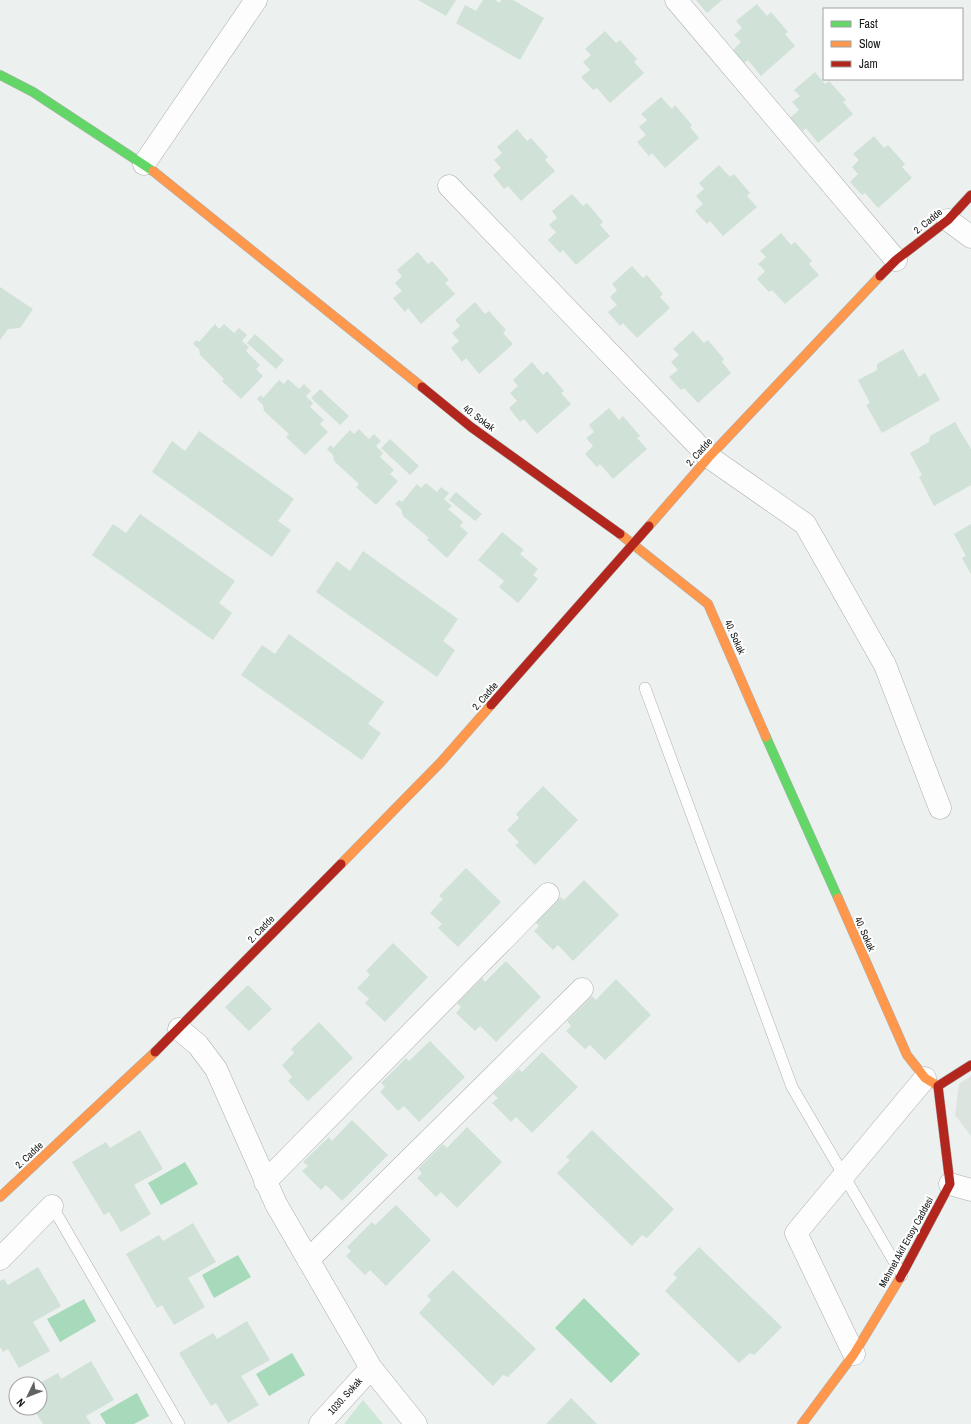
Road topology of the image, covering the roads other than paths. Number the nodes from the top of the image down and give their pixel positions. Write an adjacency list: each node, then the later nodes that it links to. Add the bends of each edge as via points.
1 (256, 0): 4 (street)
2 (676, 0): 9 (street)
3 (0, 76): 4 (street, 40. Sokak, via 34,92)
4 (144, 164): 11 (street, 40. Sokak, via 471,427)
5 (448, 186): 10 (street)
6 (971, 195): 7 (street, 2. Cadde)
7 (948, 220): 8 (street); 9 (street, 2. Cadde)
8 (971, 237)
9 (896, 260): 10 (street, 2. Cadde)
10 (709, 457): 11 (street, 2. Cadde); 13 (street, via 805,524 885,665)
11 (633, 543): 16 (street, 2. Cadde, via 441,762); 18 (street, 40. Sokak, via 708,604 907,1055)
12 (645, 688): 19 (lane, via 792,1087)
13 (940, 808)
14 (548, 894): 20 (street)
15 (582, 989): 26 (street)
16 (180, 1029): 20 (street, via 198,1045 216,1069); 23 (street, 2. Cadde)
17 (971, 1065): 18 (street)
18 (931, 1082): 19 (street); 21 (street)
19 (844, 1176): 27 (lane); 28 (street, via 796,1233)
20 (265, 1182): 26 (street)
21 (950, 1184): 22 (street); 27 (street, Mehmet Akif Ersoy Caddesi)
22 (971, 1190)
23 (0, 1197)
24 (52, 1206): 25 (street); 30 (lane)
25 (0, 1259)
26 (308, 1260): 29 (street)
27 (902, 1275): 28 (street, Mehmet Akif Ersoy Caddesi)
28 (854, 1354): 33 (street, Mehmet Akif Ersoy Caddesi)
29 (370, 1368): 31 (street, 1030. Sokak); 32 (street)
30 (179, 1424)
31 (320, 1424)
32 (416, 1424)
33 (802, 1424)

